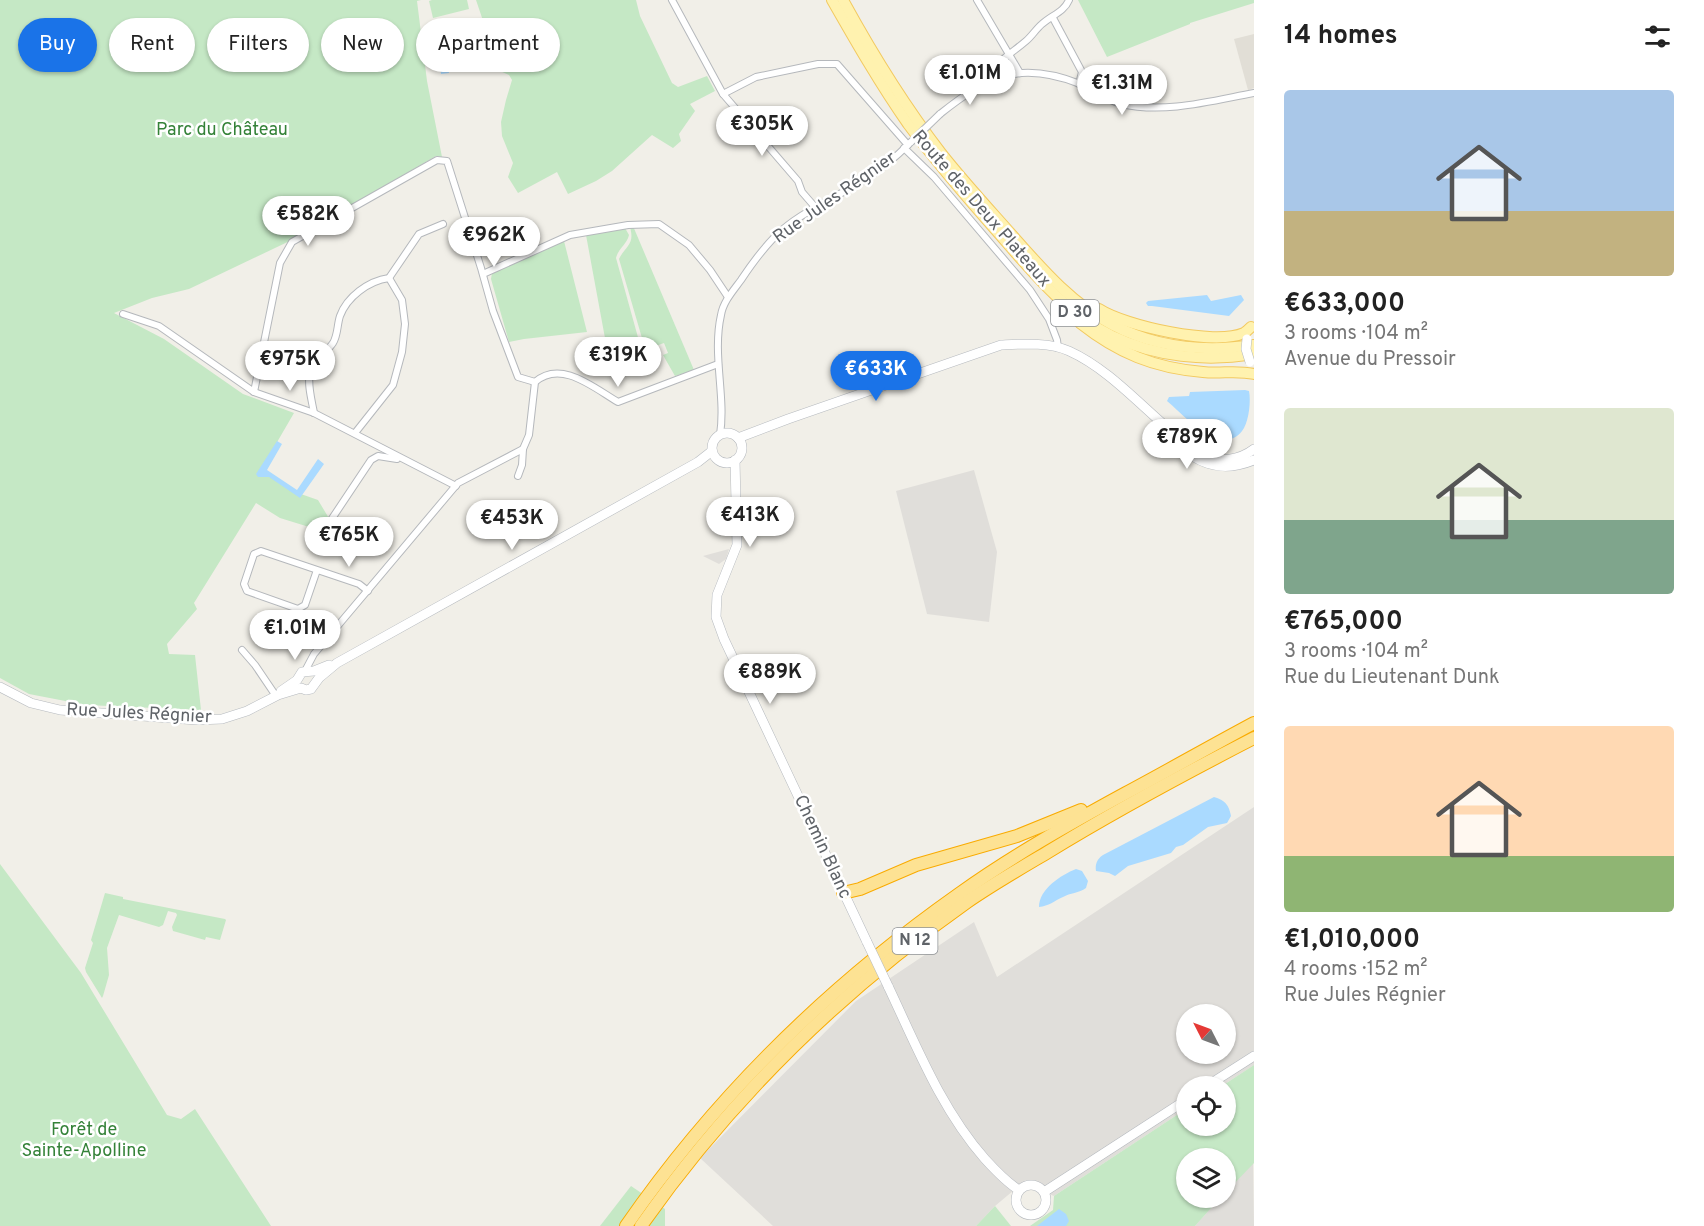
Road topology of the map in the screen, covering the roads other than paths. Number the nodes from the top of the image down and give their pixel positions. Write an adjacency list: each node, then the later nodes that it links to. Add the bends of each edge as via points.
1 (672, 0): 12 (street)
2 (832, 0): 17 (main road, Route des Deux Plateaux / D 30, via 915,132)
3 (843, 0): 15 (main road, Route des Deux Plateaux / D 30, via 917,121)
4 (977, 0): 7 (street)
5 (1069, 0): 6 (street)
6 (1053, 18): 7 (street); 10 (street, via 1082,72)
7 (1009, 54): 8 (street); 9 (street)
8 (1020, 73): 9 (street, Rue Jules Régnier); 10 (street, Rue Jules Régnier, via 1044,74)
9 (988, 81): 13 (street, Rue Jules Régnier, bridge, via 957,100)
10 (1079, 84): 11 (street, Rue Jules Régnier, via 1120,103 1161,108)
11 (1254, 93)
12 (723, 94): 13 (street, via 756,77 818,64 837,64); 14 (street, via 798,181)
13 (908, 145): 14 (street, Rue Jules Régnier, via 865,179); 23 (street, via 1035,296)
14 (815, 207): 20 (street, Rue Jules Régnier, via 766,246)
15 (991, 212): 22 (main road, via 1005,220 1055,275 1082,298 1117,319 1203,336 1244,333); 24 (main road, Route des Deux Plateaux / D 30, via 1054,281 1114,326 1140,337 1186,347 1211,349)
16 (443, 224): 19 (street, via 419,234)
17 (1033, 273): 28 (main road, Route des Deux Plateaux / D 30, via 1081,316 1113,336 1161,352 1232,357); 28 (main road, via 1040,286 1070,316 1119,350 1160,366 1206,373 1241,372)
18 (483, 274): 20 (street, via 570,236 628,225 659,224 689,245); 29 (street, via 518,377); 30 (street, via 447,161 436,159 292,242 280,263)
19 (388, 278): 32 (street, via 378,279 361,290 345,306 333,342 311,370); 33 (street, via 402,300 402,352 393,385)
20 (728, 297): 27 (street, Rue Jules Régnier, via 719,323)
21 (123, 314): 30 (street, via 159,326)
22 (1253, 325): 24 (street)
23 (1053, 327): 25 (street); 26 (street)
24 (1250, 342): 28 (street, bridge, via 1246,349)
25 (1047, 346): 26 (street, D 30); 35 (street, D 30, via 1001,345 753,432)
26 (1058, 348): 31 (street, D 30, via 1101,370)
27 (718, 364): 29 (street, via 618,402 560,372 549,373); 34 (street, Rue Jules Régnier)
28 (1253, 365)
29 (535, 382): 36 (street, via 529,435)
30 (254, 392): 32 (street)
31 (1146, 409): 37 (street, D 30, via 1209,458 1238,458); 40 (street, via 1155,424 1196,460 1225,466)
32 (314, 414): 33 (street)
33 (354, 433): 39 (street)
34 (724, 434): 35 (street); 38 (street, via 713,442)
35 (740, 442): 38 (street, via 741,452)
36 (523, 448): 41 (street); 42 (street)
37 (1254, 449)
38 (723, 458): 47 (street, via 698,462); 56 (street, Chemin Blanc, via 735,475 737,545 717,595 716,617)
39 (404, 460): 42 (street); 43 (street, via 374,457)
40 (1254, 460)
41 (518, 476)
42 (456, 486): 45 (street)
43 (327, 526)
44 (317, 570): 44 (street, via 261,551 254,554 244,584 248,591 298,609 304,605); 45 (street, via 359,584)
45 (368, 591): 48 (street, via 314,654)
46 (242, 650): 52 (street)
47 (337, 663): 48 (street); 49 (street)
48 (308, 672): 49 (street); 50 (street, via 299,674)
49 (316, 681): 50 (street, via 306,690)
50 (299, 684): 52 (street, Rue Jules Régnier)
51 (0, 687): 52 (street, Rue Jules Régnier, via 31,703 60,710 197,720 222,719)
52 (277, 696)
53 (1254, 723): 55 (highway, N 12)
54 (1254, 738): 63 (highway, N 12, via 1023,867 968,901 885,964 768,1072 689,1161)
55 (1121, 796): 56 (highway, via 1102,800 1017,836 916,865 860,890); 62 (highway, N 12, via 1016,856 869,962 815,1009 723,1102)
56 (843, 893): 60 (street, Chemin Blanc, bridge, via 949,1110 972,1144)
57 (1254, 1056): 58 (street)
58 (1223, 1076)
59 (1176, 1106): 61 (street)
60 (1019, 1190): 61 (street, via 1033,1185); 61 (street, via 1017,1206 1028,1215 1042,1210)
61 (1044, 1192)
62 (626, 1226)
63 (641, 1226)

